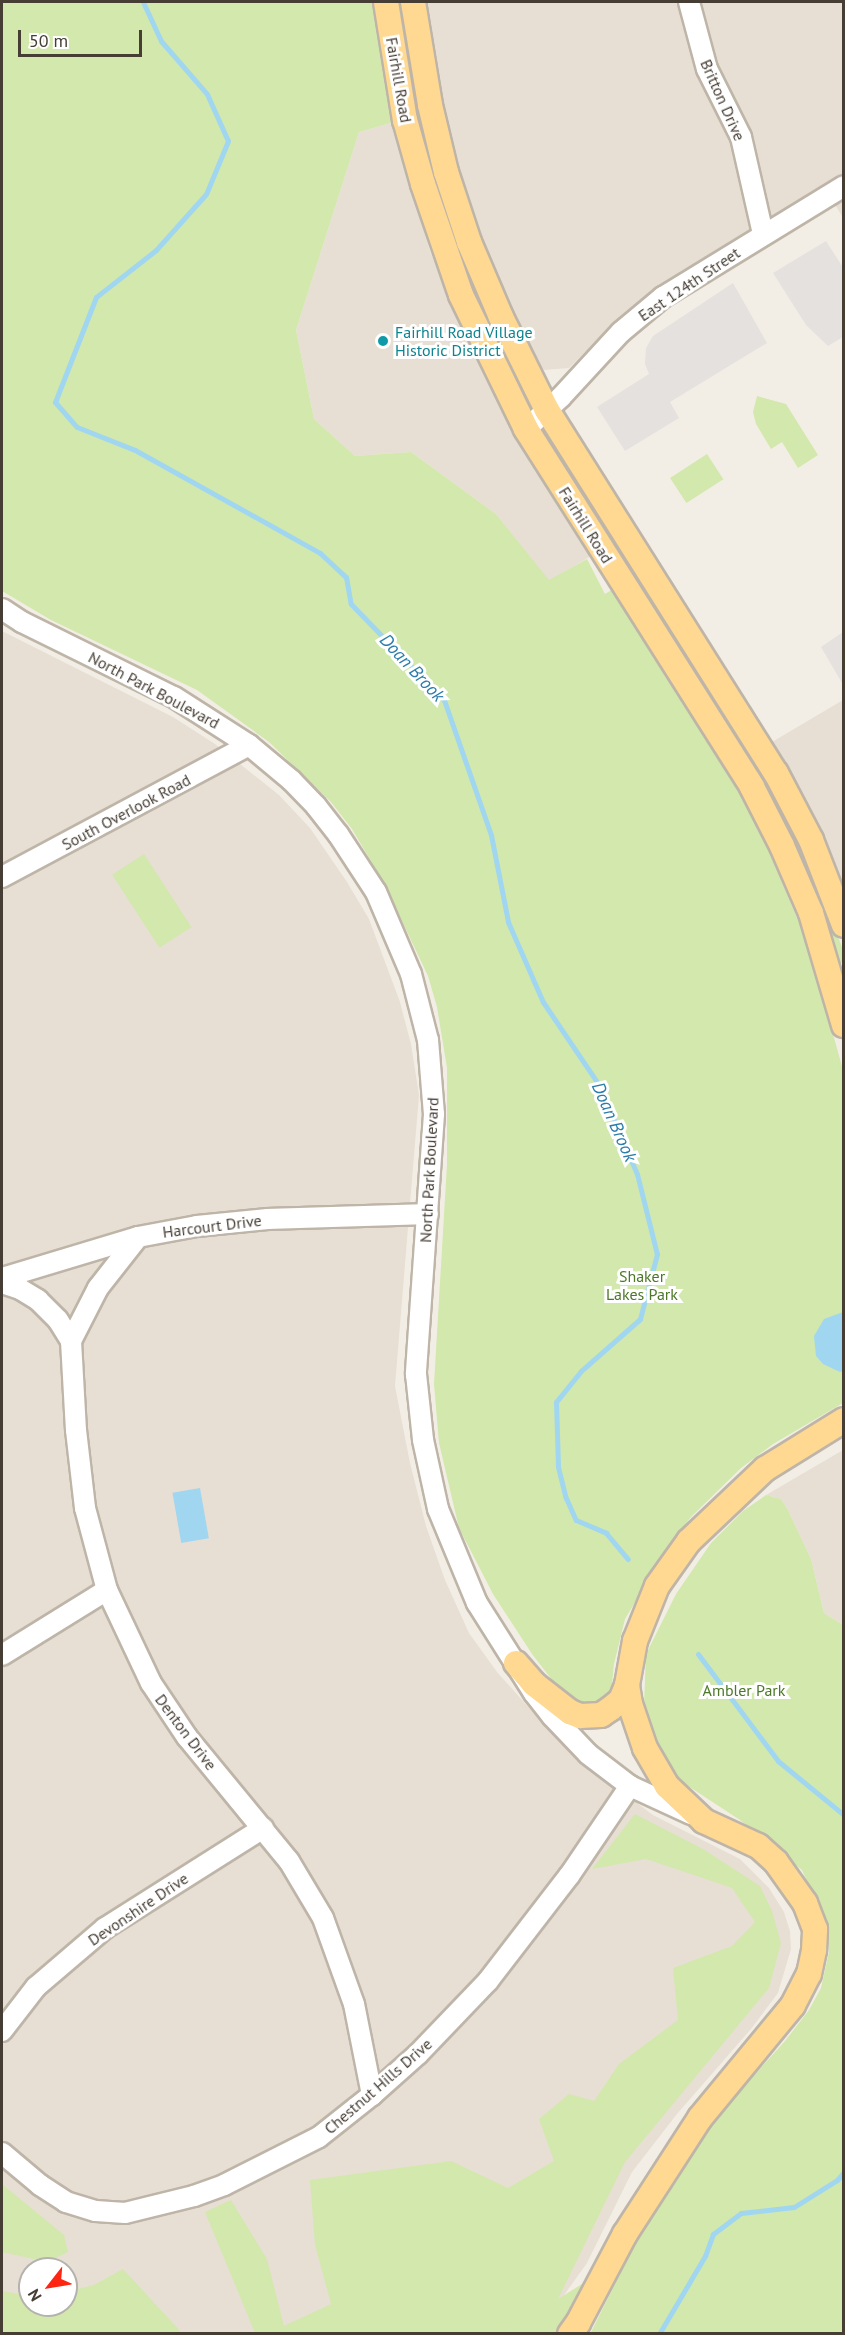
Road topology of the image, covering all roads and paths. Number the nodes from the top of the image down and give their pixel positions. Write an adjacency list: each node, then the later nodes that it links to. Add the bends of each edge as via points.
1 (386, 2): 7 (main road, Fairhill Road, via 405,120)
2 (413, 2): 6 (main road, Fairhill Road, via 430,105)
3 (690, 2): 5 (street, Britton Drive, via 707,69 741,137)
4 (843, 186): 5 (street, East 124th Street)
5 (764, 234): 8 (street, East 124th Street, via 643,313 600,352)
6 (469, 242): 7 (main road); 8 (main road, Fairhill Road)
7 (445, 252): 9 (main road, Fairhill Road, via 479,334)
8 (547, 410): 9 (street, East 124th Street); 12 (main road, Fairhill Road)
9 (526, 429): 13 (main road, Fairhill Road)
10 (2, 609): 11 (street, North Park Boulevard, via 174,698)
11 (249, 745): 14 (street, South Overlook Road); 18 (street, North Park Boulevard, via 291,780 338,834 376,892 400,944 428,1040 434,1114)
12 (776, 773): 13 (main road); 15 (main road, Fairhill Road, via 811,840)
13 (752, 787): 16 (main road, Fairhill Road, via 782,846)
14 (2, 877)
15 (843, 925)
16 (838, 983): 17 (main road, Fairhill Road)
17 (843, 1025)
18 (428, 1214): 19 (street, Harcourt Drive, via 268,1219); 25 (street, North Park Boulevard, via 416,1374 427,1463 438,1509 464,1576)
19 (138, 1237): 20 (street, Harcourt Drive); 21 (street, via 98,1288)
20 (2, 1281): 21 (street, via 38,1300 58,1320)
21 (71, 1341): 23 (street, Denton Drive, via 85,1508)
22 (843, 1420): 26 (main road, via 765,1469 678,1554 646,1608)
23 (107, 1590): 24 (street); 29 (street, Denton Drive, via 150,1683 187,1737)
24 (2, 1655)
25 (516, 1663): 26 (main road, via 534,1684 580,1716 601,1715 621,1701); 27 (street, North Park Boulevard, via 559,1724 588,1755)
26 (627, 1685): 28 (main road, via 645,1748 667,1786)
27 (630, 1786): 28 (street, North Park Boulevard); 31 (street, Chestnut Hills Drive, via 569,1876 488,1981 418,2054)
28 (704, 1821): 33 (main road, via 758,1846 792,1881 815,1929 808,1974 793,2005 700,2118 664,2172)
29 (263, 1828): 30 (street, Devonshire Drive, via 105,1928 36,1987); 31 (street, Denton Drive, via 323,1918 354,2004)
30 (2, 2031)
31 (372, 2095): 32 (street, Chestnut Hills Drive, via 319,2137 262,2168 194,2196 125,2213 96,2211 66,2202)
32 (2, 2152)
33 (570, 2334)

